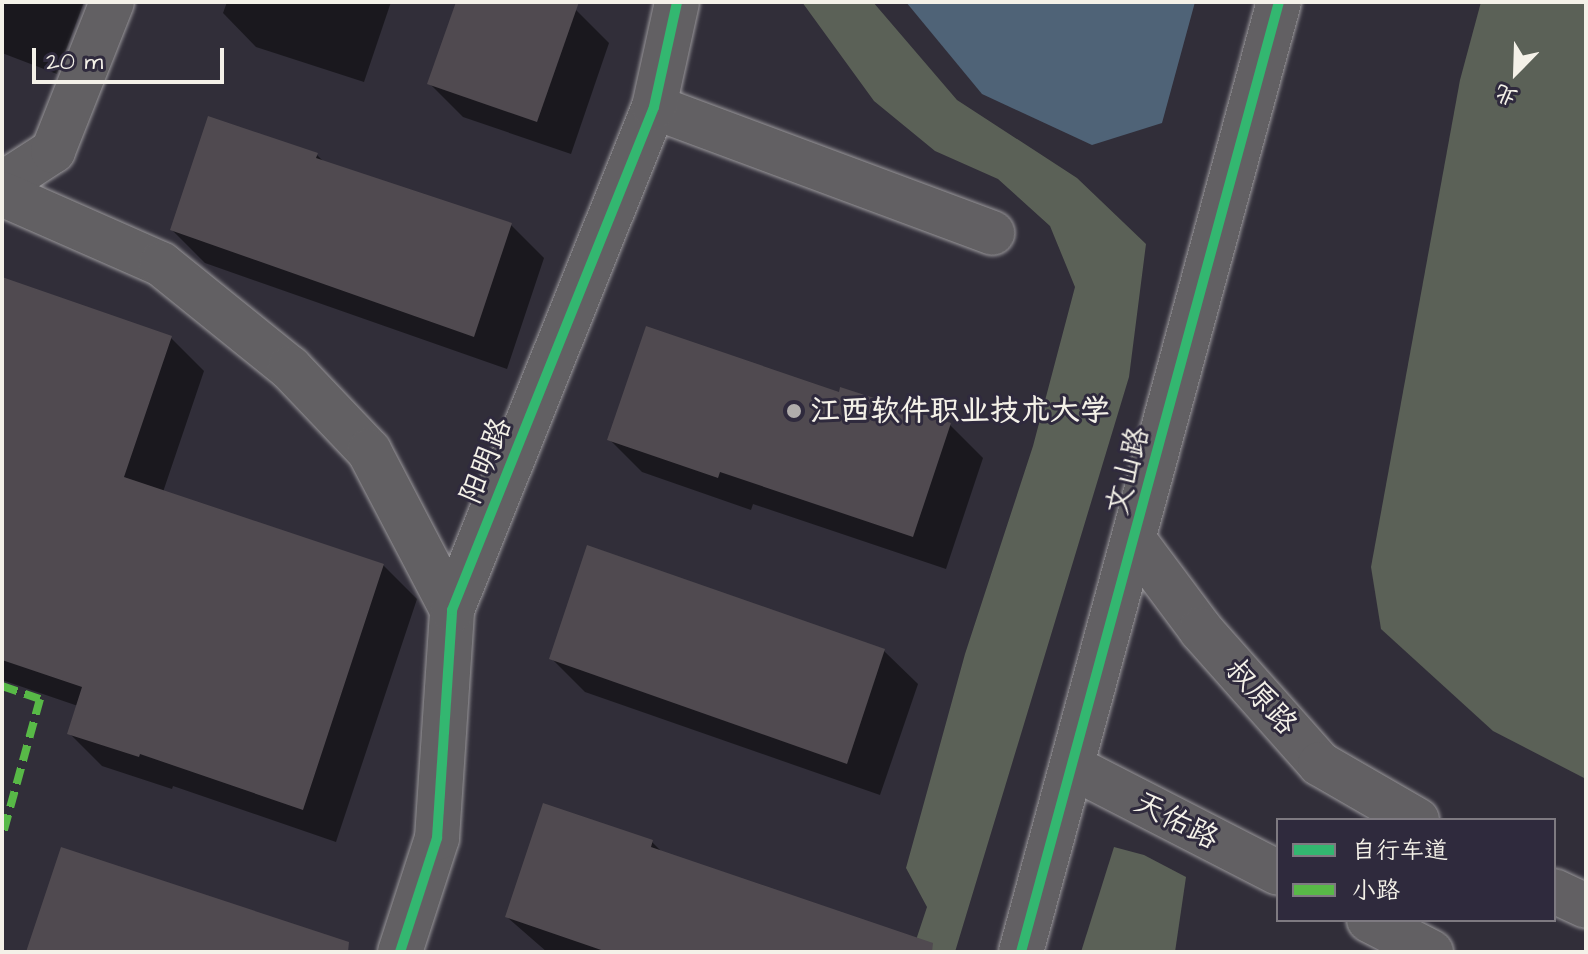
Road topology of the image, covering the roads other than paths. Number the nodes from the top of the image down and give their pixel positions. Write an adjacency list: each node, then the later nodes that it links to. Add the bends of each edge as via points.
1 (112, 2): 5 (street, via 53,151)
2 (677, 2): 4 (street, 阳明路)
3 (1279, 2): 8 (street, 文山路)
4 (654, 107): 7 (street); 9 (street, 阳明路)
5 (2, 184)
6 (2, 194): 9 (street, via 161,264 290,368 369,451)
7 (992, 233)
8 (1134, 540): 10 (street, 文山路); 11 (street, 叔原路, via 1201,630 1320,764)
9 (452, 610): 16 (street, 阳明路, via 437,838)
10 (1074, 768): 12 (street, 天佑路); 17 (street, 文山路)
11 (1414, 818)
12 (1276, 872)
13 (1556, 892): 14 (street)
14 (1586, 906)
15 (1373, 922): 18 (street)
16 (400, 952)
17 (1021, 952)
18 (1431, 952)

